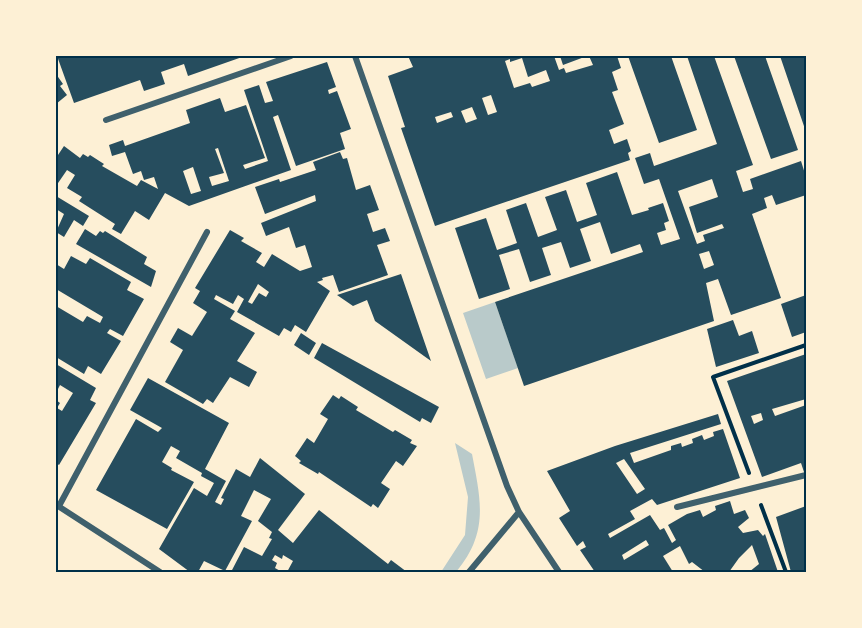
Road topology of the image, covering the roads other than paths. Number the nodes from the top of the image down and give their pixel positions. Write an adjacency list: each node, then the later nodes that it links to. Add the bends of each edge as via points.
1 (291, 56): 3 (street)
2 (355, 56): 8 (street, via 495,455)
3 (106, 120)
4 (207, 232): 6 (street)
5 (807, 475): 7 (street)
6 (57, 505): 9 (street)
7 (677, 507)
8 (519, 512): 10 (street); 11 (street)
9 (160, 573)
10 (469, 573)
11 (559, 573)

